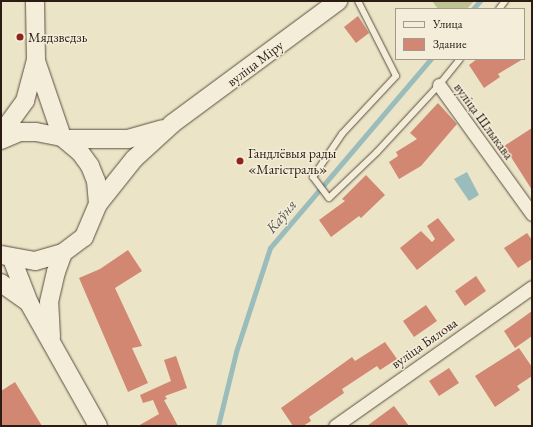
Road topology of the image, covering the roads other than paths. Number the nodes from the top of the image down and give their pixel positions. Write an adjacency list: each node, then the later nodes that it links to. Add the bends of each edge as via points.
1 (36, 1): 4 (main road)
2 (338, 1): 7 (main road, вуліца Міру)
3 (358, 1): 6 (lane, via 396,76 342,134 313,177 330,198)
4 (36, 60): 8 (main road, via 25,101); 9 (main road)
5 (459, 60): 6 (lane)
6 (439, 85): 12 (street, вуліца Шлыкава)
7 (172, 124): 9 (main road, вуліца Міру, via 156,132 128,139); 11 (main road, вуліца Міру, via 134,159)
8 (1, 134)
9 (63, 138): 10 (main road, вуліца Міру, via 36,132 20,132); 11 (main road, via 80,152 90,166 96,181)
10 (1, 140)
11 (98, 204): 13 (main road, via 84,237)
12 (532, 214)
13 (63, 253): 14 (main road, via 35,261); 18 (main road, via 49,302)
14 (5, 258): 17 (main road)
15 (1, 283): 17 (main road)
16 (532, 287): 20 (street, вуліца Бялова)
17 (29, 303): 18 (main road)
18 (51, 339): 19 (main road)
19 (98, 426)
20 (335, 426)

